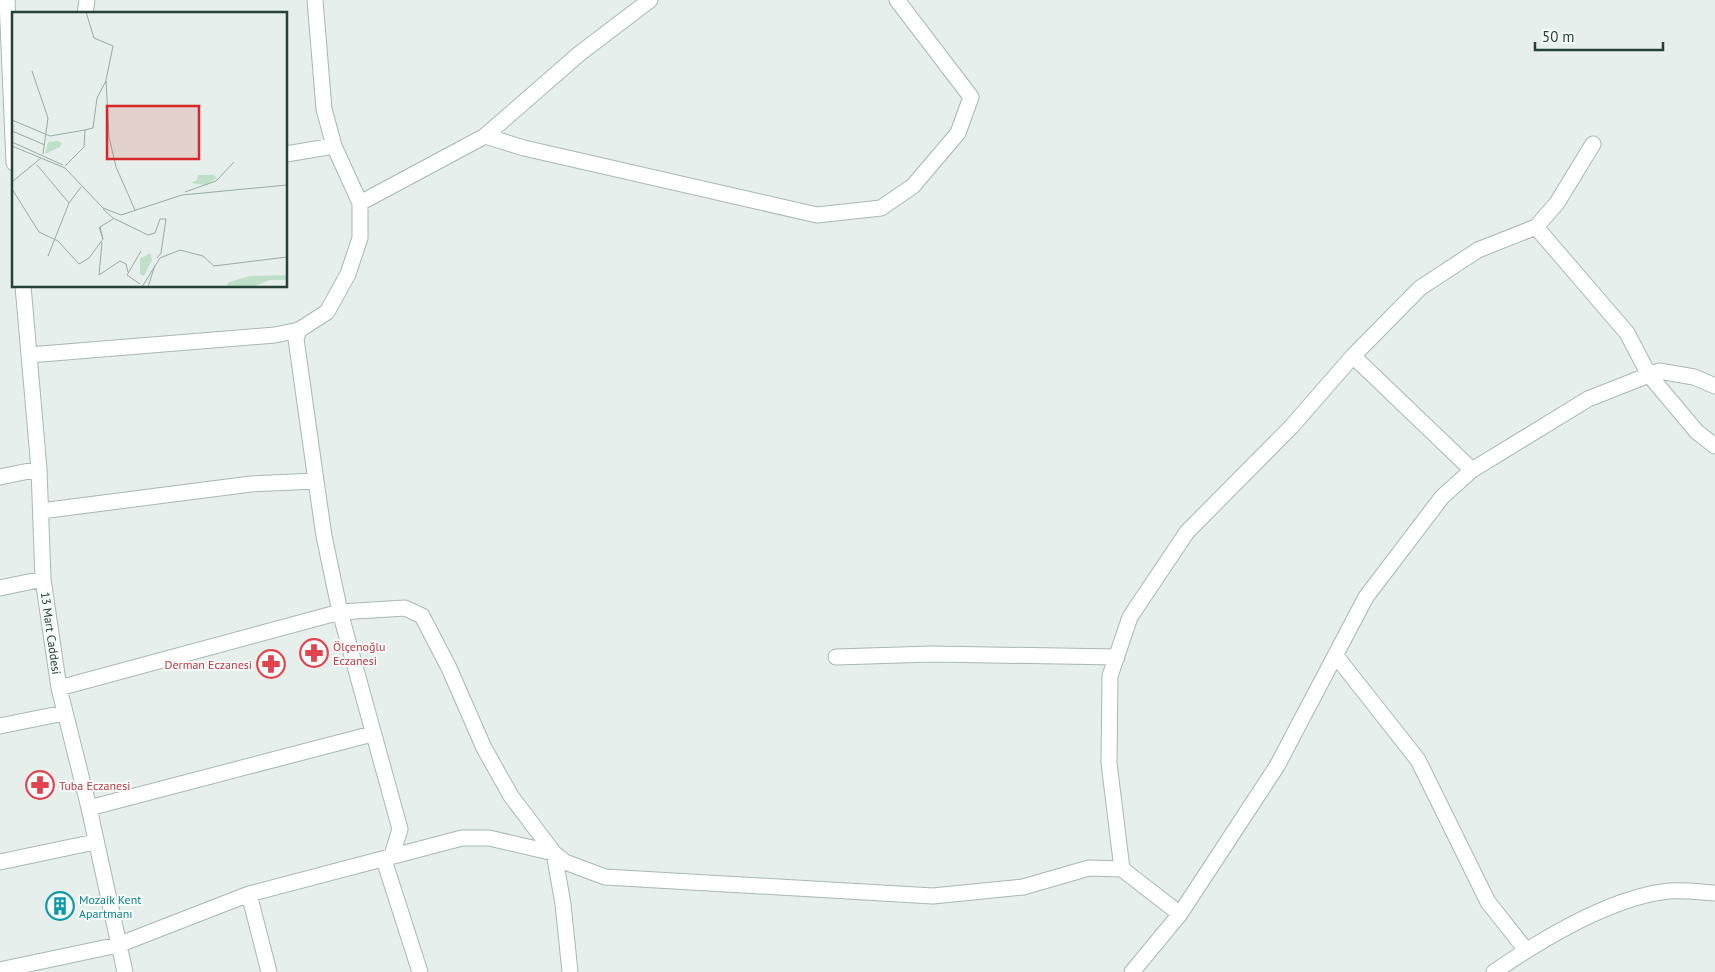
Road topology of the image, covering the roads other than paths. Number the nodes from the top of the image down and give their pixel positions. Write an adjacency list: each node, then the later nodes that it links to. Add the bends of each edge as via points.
1 (6, 0): 5 (street)
2 (315, 0): 8 (street, via 324,109)
3 (650, 0): 6 (street, via 579,54)
4 (897, 0): 6 (street, via 971,97 958,133 912,186 881,208 817,215 524,148)
5 (12, 122)
6 (485, 136): 10 (street)
7 (1593, 144): 11 (street, via 1558,204)
8 (334, 146): 9 (street); 10 (street)
9 (288, 154)
10 (360, 204): 13 (street, via 360,238 348,274 327,312)
11 (1536, 227): 15 (street, via 1478,250 1420,288); 16 (street, via 1627,333)
12 (24, 288): 14 (street, 13 Mart Caddesi)
13 (299, 330): 14 (street); 22 (street, via 296,339)
14 (29, 355): 19 (street, 13 Mart Caddesi)
15 (1353, 356): 20 (street); 29 (street, via 1292,426 1188,532 1130,617)
16 (1648, 375): 17 (street, via 1659,370 1694,377); 18 (street, via 1697,432); 20 (street, via 1588,399)
17 (1715, 386)
18 (1715, 446)
19 (39, 469): 21 (street); 23 (street, 13 Mart Caddesi)
20 (1472, 470): 27 (street, via 1442,497 1366,596)
21 (0, 477)
22 (316, 480): 23 (street, via 251,484); 26 (street)
23 (41, 512): 24 (street, 13 Mart Caddesi)
24 (43, 579): 25 (street); 30 (street, 13 Mart Caddesi)
25 (0, 588)
26 (340, 612): 30 (street); 33 (street); 36 (street, via 405,608 422,616 484,748 511,796)
27 (1336, 656): 42 (street, via 1277,766); 44 (street, via 1418,760 1488,902)
28 (836, 657): 29 (street, via 932,654)
29 (1117, 657): 39 (street, via 1110,676 1109,763)
30 (59, 688): 31 (street, 13 Mart Caddesi)
31 (64, 713): 32 (street); 34 (street, 13 Mart Caddesi)
32 (0, 726)
33 (372, 734): 34 (street); 37 (street, via 400,828)
34 (89, 808): 35 (street, 13 Mart Caddesi)
35 (95, 842): 38 (street); 43 (street, 13 Mart Caddesi)
36 (554, 853): 37 (street, via 489,838 462,838); 39 (street, via 565,862 604,877 933,896 1023,888 1089,868); 49 (street)
37 (388, 858): 41 (street); 48 (street)
38 (0, 862)
39 (1122, 869): 42 (street)
40 (1715, 893): 44 (street, via 1670,891 1622,901)
41 (249, 894): 43 (street); 47 (street)
42 (1180, 914): 50 (street)
43 (118, 945): 45 (street); 46 (street, 13 Mart Caddesi)
44 (1526, 950): 51 (street)
45 (0, 970)
46 (125, 972)
47 (269, 972)
48 (420, 972)
49 (570, 972)
50 (1132, 972)
51 (1494, 972)

